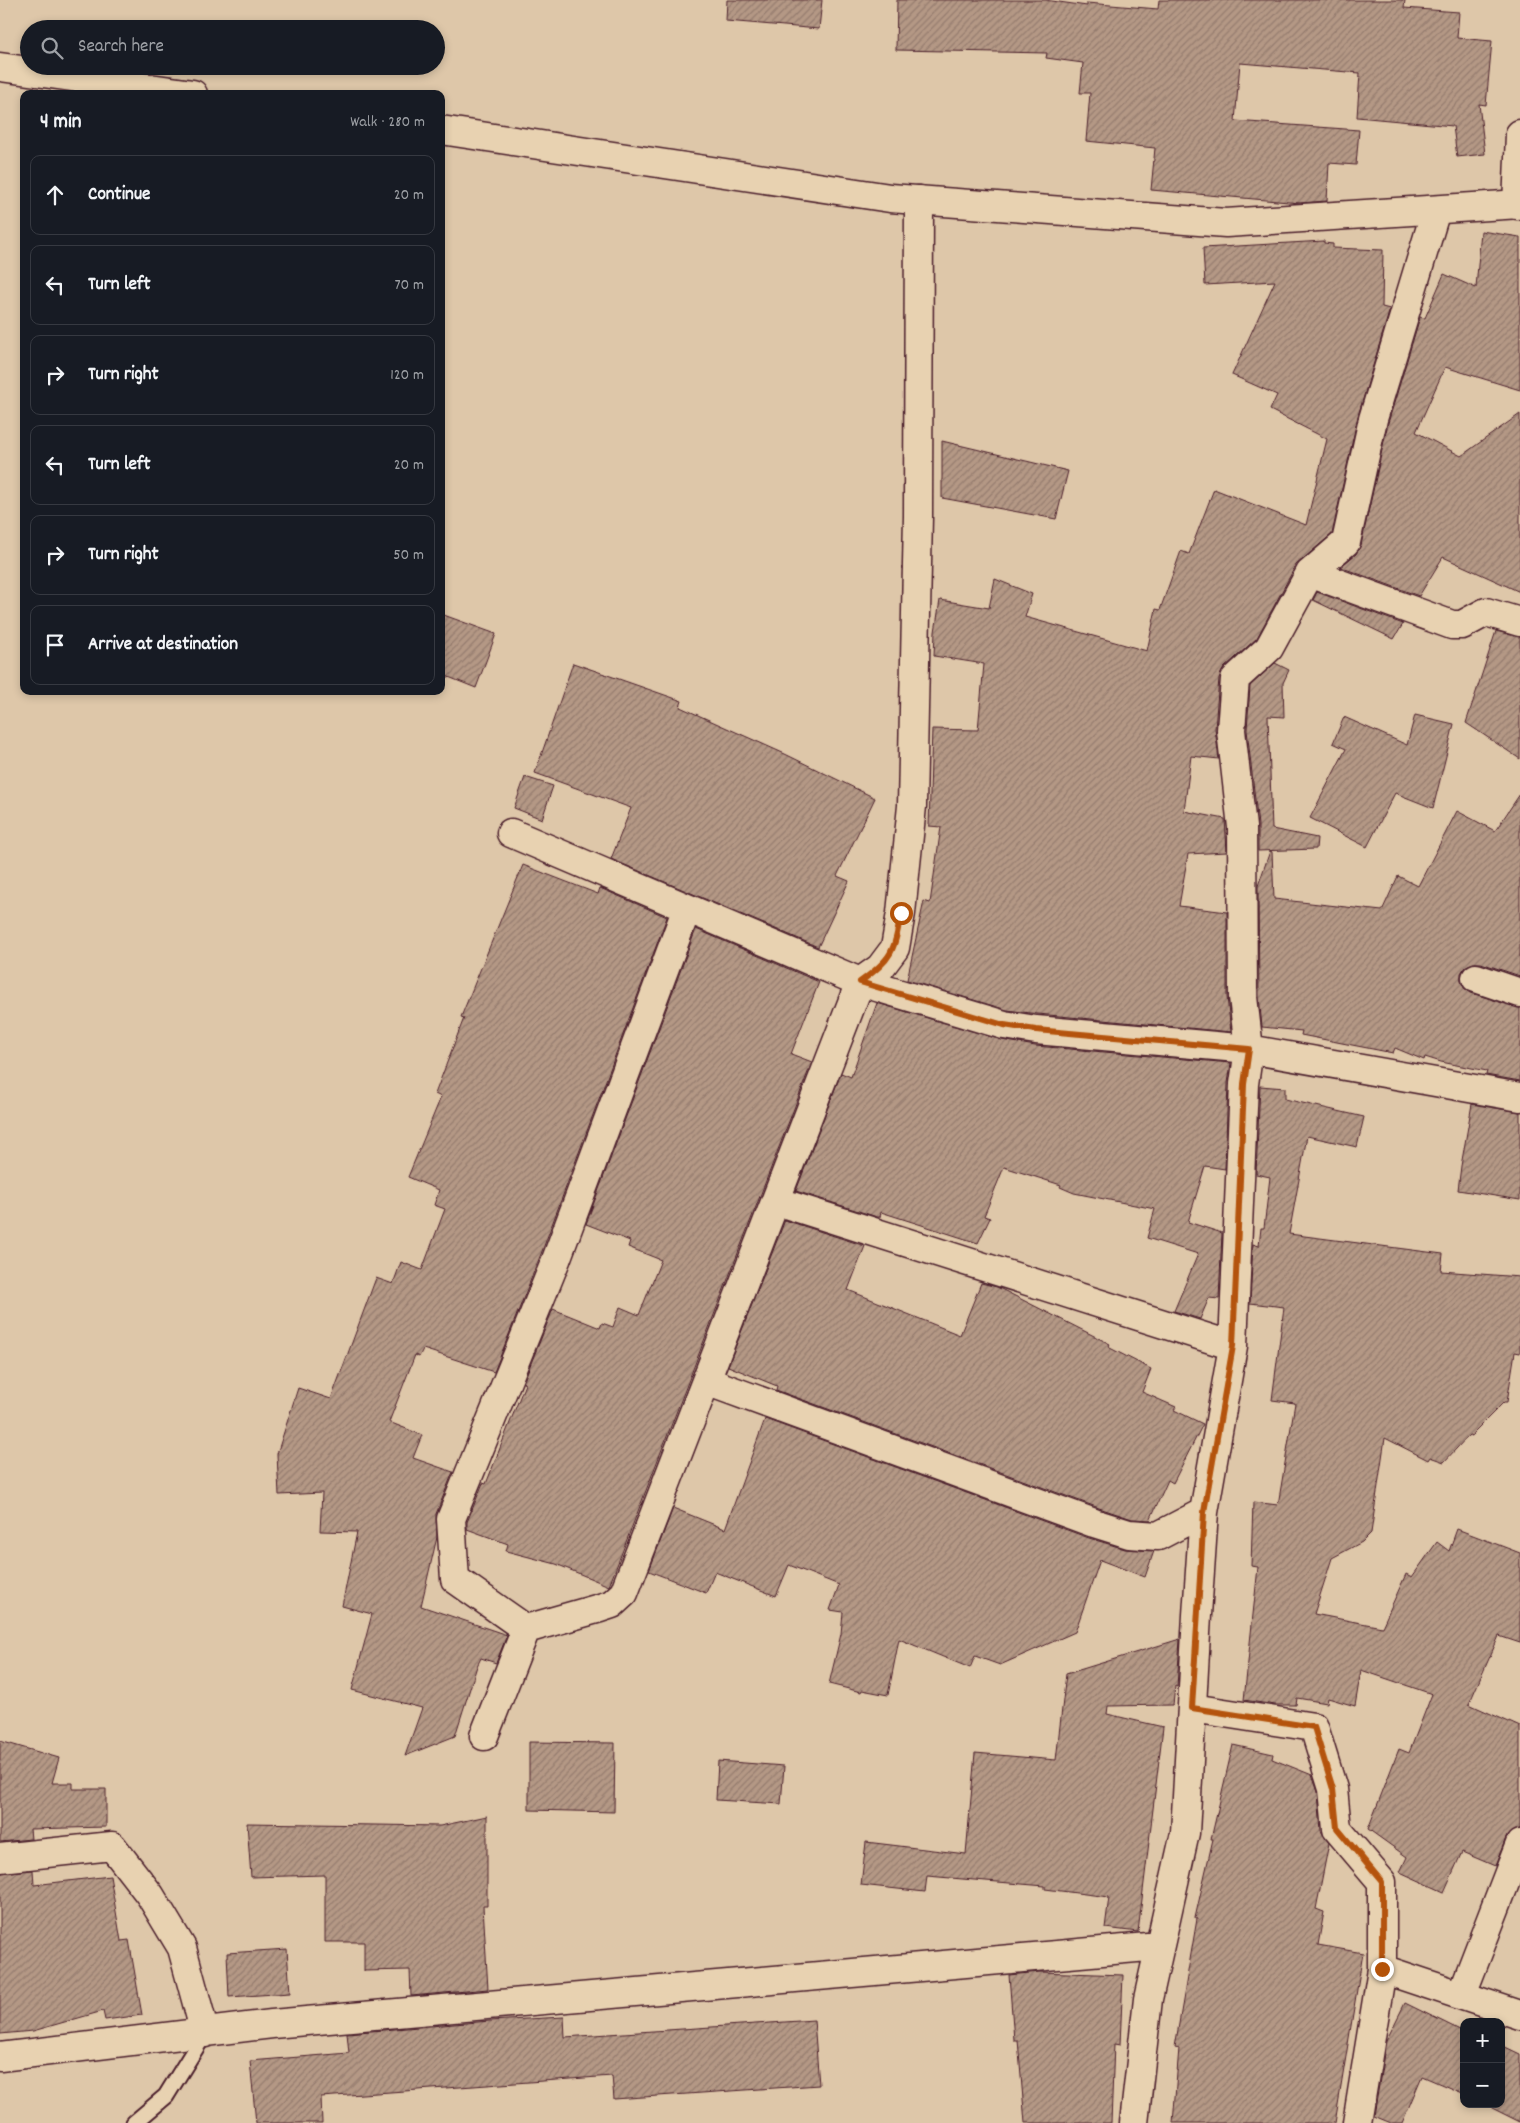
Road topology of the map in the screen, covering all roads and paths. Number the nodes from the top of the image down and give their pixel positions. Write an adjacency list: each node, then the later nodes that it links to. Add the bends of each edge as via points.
1 (0, 67): 2 (street)
2 (20, 70)
3 (57, 75): 4 (street)
4 (164, 90)
5 (445, 131): 7 (street)
6 (1520, 134): 8 (street)
7 (919, 200): 9 (street, via 1226,223); 15 (street, via 918,516 912,806 895,948 880,968)
8 (1518, 204): 9 (street)
9 (1436, 210): 10 (street, via 1372,419 1346,542)
10 (1310, 572): 11 (street, via 1452,625 1462,625 1486,612); 17 (street, via 1269,648 1235,679 1231,730 1242,826 1243,997)
11 (1520, 622)
12 (511, 833): 13 (street)
13 (687, 908): 15 (street); 23 (street, via 556,1260 451,1519 455,1579)
14 (1476, 978): 16 (street)
15 (860, 982): 17 (street, via 1004,1025); 19 (street)
16 (1520, 993)
17 (1249, 1049): 18 (street); 20 (street, via 1244,1084)
18 (1520, 1097)
19 (776, 1201): 20 (street); 21 (street)
20 (1233, 1346): 22 (street)
21 (706, 1382): 22 (street, via 1129,1534 1158,1536); 23 (street, via 624,1593 612,1604)
22 (1204, 1522): 24 (street)
23 (526, 1629): 25 (street)
24 (1192, 1708): 28 (street, via 1186,1833); 29 (street, via 1314,1727 1333,1789 1337,1828 1382,1882)
25 (484, 1736)
26 (1520, 1844): 30 (street)
27 (0, 1858): 32 (street, via 112,1846 150,1895 182,1948)
28 (1159, 1946): 32 (street, via 272,2024); 35 (street, via 1148,1999)
29 (1382, 1969): 30 (street); 36 (street)
30 (1462, 1994): 31 (street)
31 (1520, 2015)
32 (205, 2033): 33 (street); 34 (lane, via 166,2096)
33 (0, 2057)
34 (134, 2123)
35 (1134, 2123)
36 (1357, 2123)

